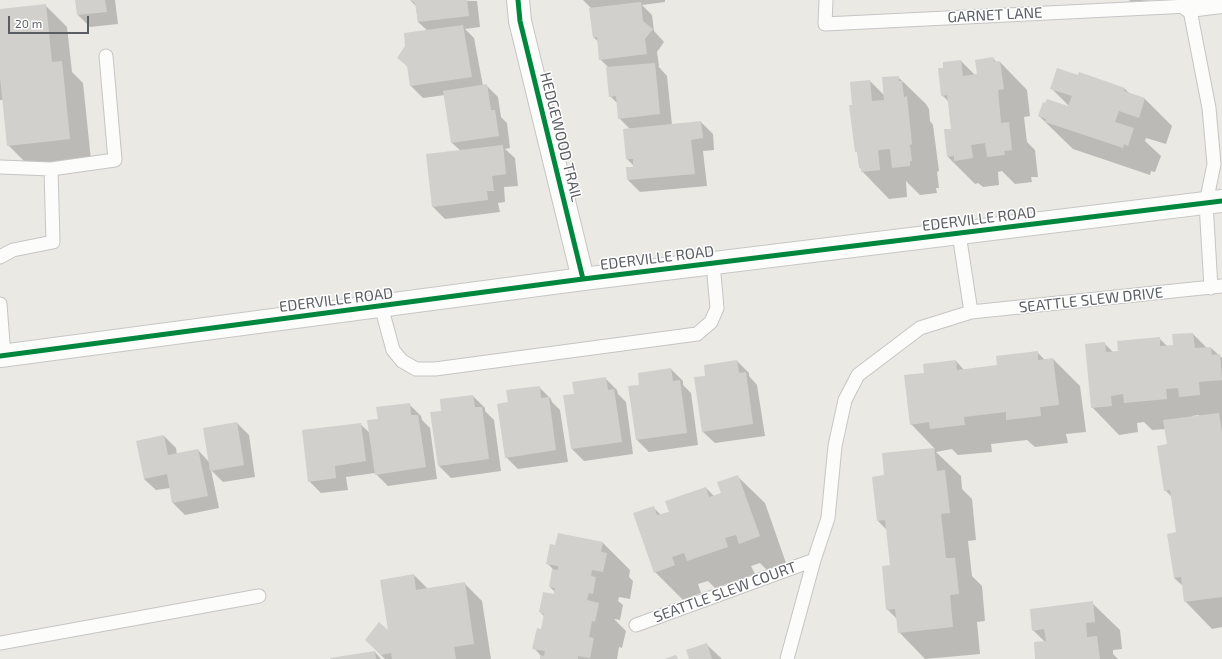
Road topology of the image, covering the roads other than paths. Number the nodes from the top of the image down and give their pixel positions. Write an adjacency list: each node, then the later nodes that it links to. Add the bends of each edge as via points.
1 (518, 0): 12 (street, HEDGEWOOD TRAIL, via 520,21)
2 (826, 0): 4 (lane, GARNET LANE, via 825,24)
3 (1222, 2): 4 (street)
4 (1189, 3): 8 (lane, SEATTLE SLEW DRIVE, via 1209,108 1214,164)
5 (106, 56): 7 (lane, via 115,160)
6 (0, 167): 7 (lane)
7 (50, 169): 10 (lane, via 53,242 13,250)
8 (1214, 202): 9 (street, EDERVILLE ROAD); 13 (lane, SEATTLE SLEW DRIVE)
9 (959, 234): 11 (street, EDERVILLE ROAD); 16 (lane)
10 (0, 257)
11 (713, 264): 12 (street, EDERVILLE ROAD); 15 (lane, via 717,308 711,322 697,334 435,369 416,369 402,361 393,350)
12 (583, 279): 15 (street, EDERVILLE ROAD)
13 (1217, 287): 16 (lane, SEATTLE SLEW DRIVE)
14 (0, 304): 17 (lane)
15 (381, 306): 17 (street, EDERVILLE ROAD)
16 (971, 312): 18 (lane, SEATTLE SLEW DRIVE, via 920,328 858,375 845,400 835,446 828,518)
17 (2, 356)
18 (814, 560): 20 (lane, SEATTLE SLEW COURT); 22 (lane, SEATTLE SLEW DRIVE)
19 (258, 596): 21 (lane)
20 (636, 625)
21 (0, 643)
22 (787, 659)

